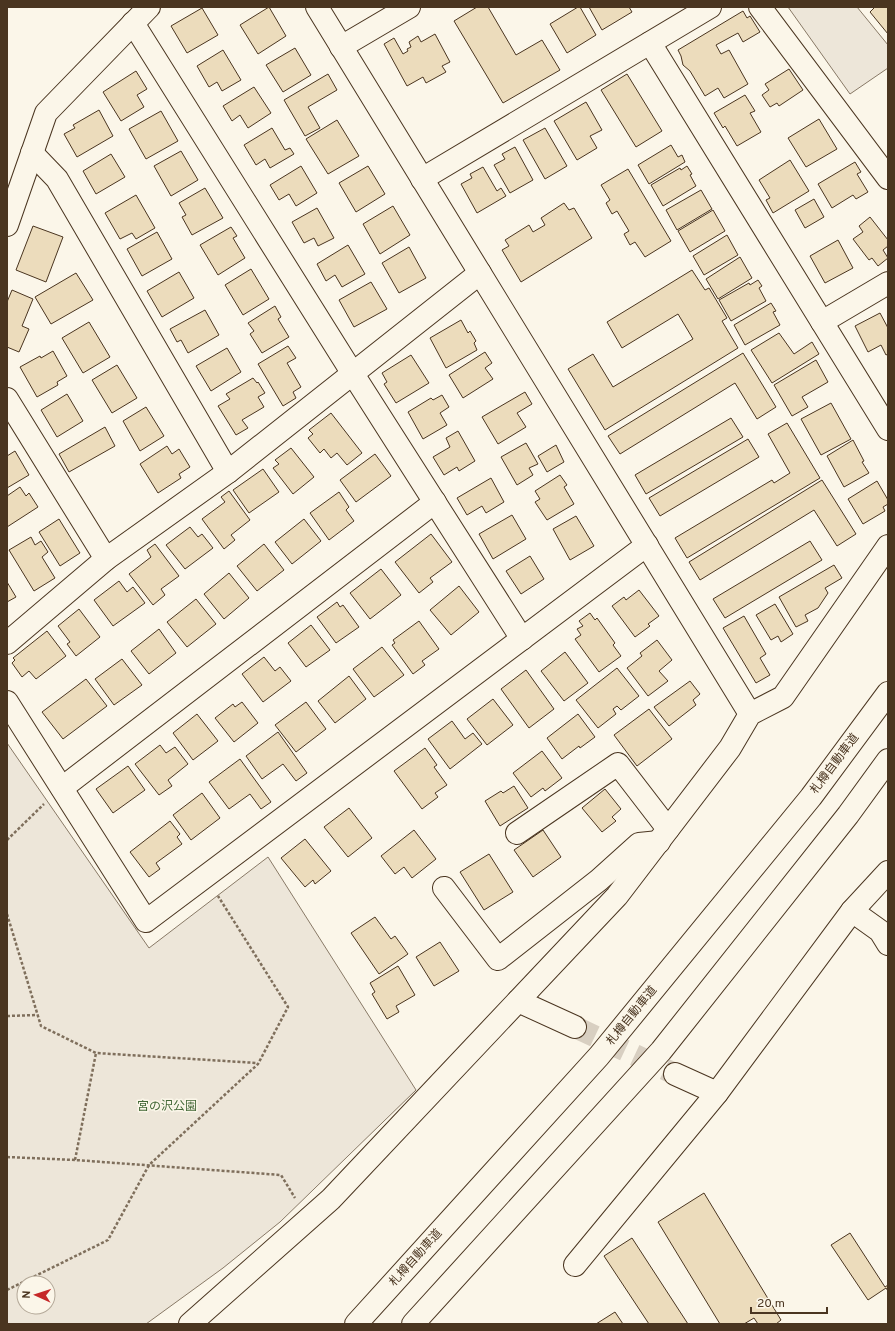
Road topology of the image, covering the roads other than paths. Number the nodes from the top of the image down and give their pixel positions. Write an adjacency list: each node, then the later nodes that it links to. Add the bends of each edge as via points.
1 (149, 7): 6 (main road)
2 (317, 7): 8 (main road)
3 (409, 7): 8 (main road)
4 (710, 7): 7 (main road)
5 (760, 7): 10 (main road)
6 (133, 23): 9 (main road, via 46,113); 16 (main road)
7 (650, 43): 11 (main road); 15 (main road)
8 (341, 47): 11 (main road)
9 (32, 153): 12 (main road); 19 (main road, via 56,179)
10 (888, 178)
11 (422, 179): 13 (main road)
12 (7, 225)
13 (480, 273): 16 (main road); 21 (main road)
14 (888, 282): 15 (main road)
15 (822, 322): 18 (main road)
16 (353, 374): 19 (main road); 20 (main road)
17 (7, 399): 23 (main road)
18 (888, 430)
19 (228, 472): 23 (main road)
20 (435, 502): 24 (main road); 30 (main road)
21 (647, 545): 24 (main road); 28 (main road)
22 (888, 546): 28 (main road, via 783,697)
23 (106, 559): 25 (main road)
24 (522, 639): 30 (main road, via 146,921)
25 (7, 643)
26 (888, 693): 43 (main road, 札樽自動車道, via 811,797 599,1056)
27 (7, 702): 30 (main road)
28 (750, 714): 32 (main road, via 730,748)
29 (888, 760): 44 (main road, via 848,815 661,1051)
30 (62, 788)
31 (517, 833): 32 (main road, via 618,764)
32 (664, 835): 34 (main road, via 639,844 599,880 498,959); 37 (main road, via 617,896)
33 (888, 872): 35 (main road)
34 (444, 888)
35 (852, 911): 36 (main road, via 880,931); 40 (main road)
36 (888, 944)
37 (518, 1001): 38 (main road); 42 (main road, via 331,1199)
38 (575, 1027)
39 (675, 1074): 40 (main road)
40 (717, 1094): 41 (main road)
41 (575, 1266)
42 (190, 1324)
43 (356, 1324)
44 (413, 1324)

